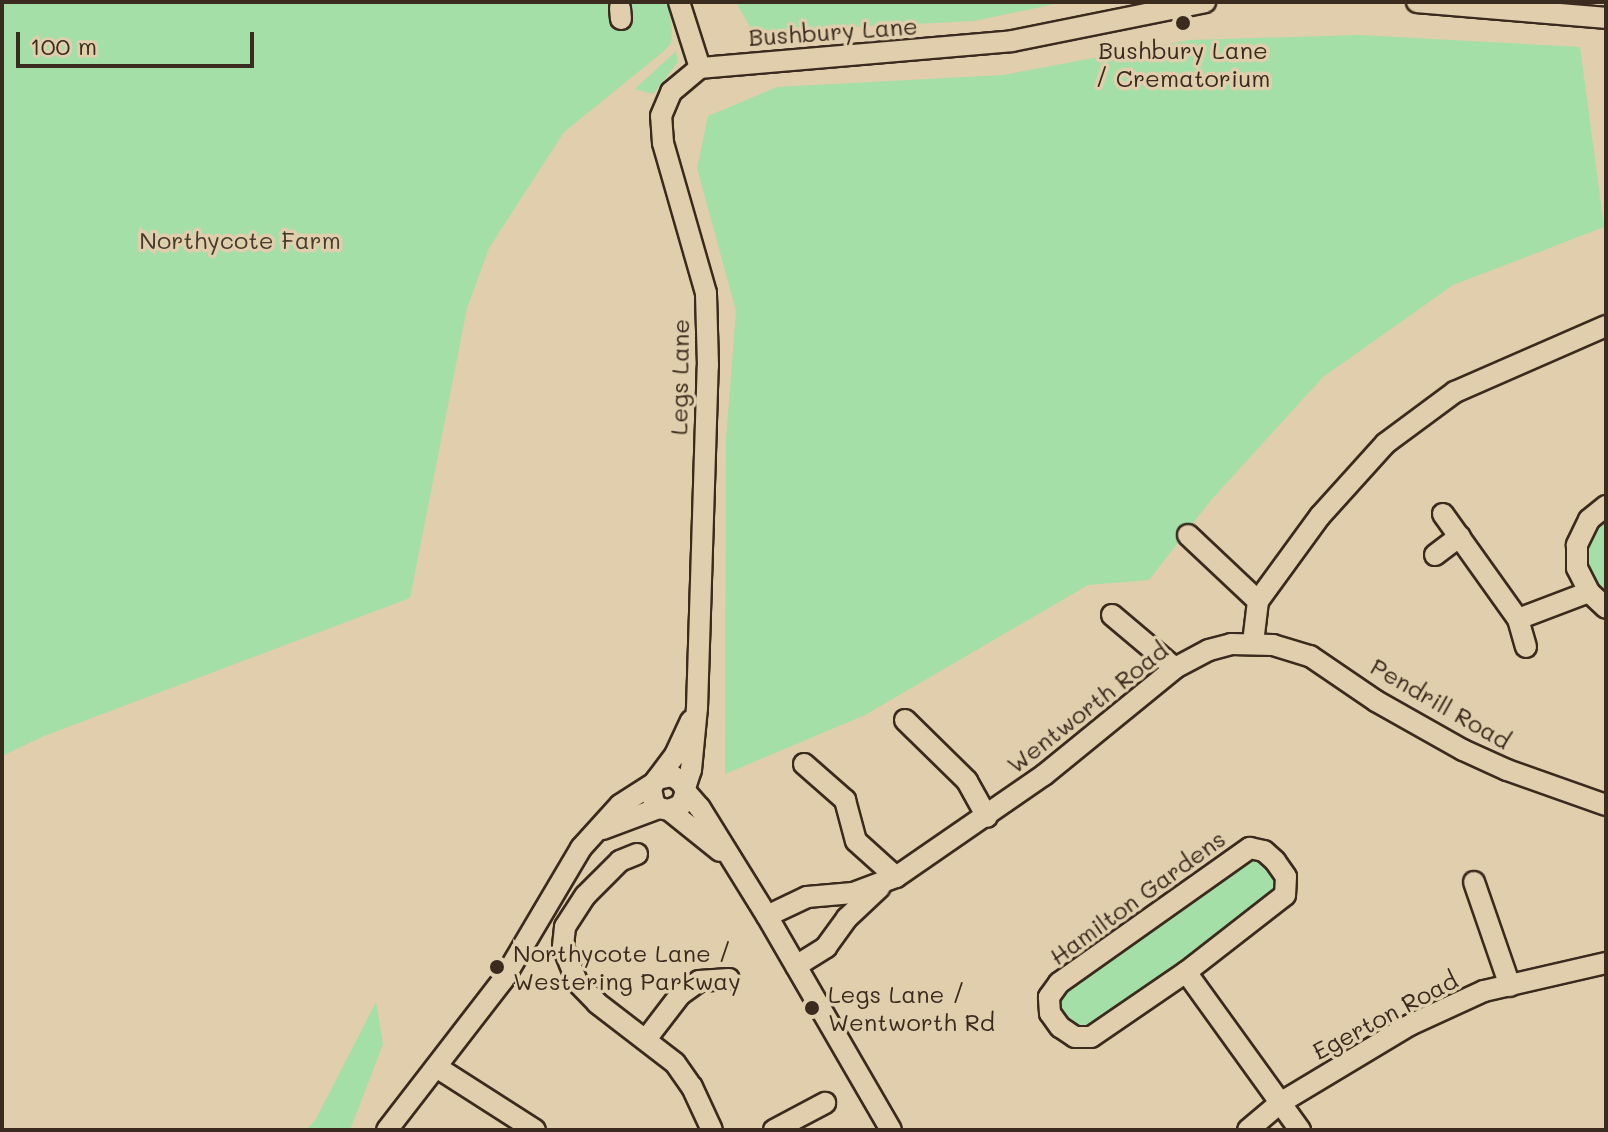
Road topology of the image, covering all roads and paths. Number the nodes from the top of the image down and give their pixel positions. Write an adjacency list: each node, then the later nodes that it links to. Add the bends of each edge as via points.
1 (679, 2): 5 (street)
2 (1205, 2): 5 (street, Bushbury Lane, via 1012,41)
3 (1417, 2): 4 (street)
4 (1606, 18)
5 (700, 68): 20 (street, Legs Lane, via 671,92 661,116 668,164 706,293)
6 (1606, 326): 13 (street, via 1455,392 1386,443 1320,516)
7 (1606, 506): 12 (street, via 1589,520 1577,545 1577,568)
8 (1443, 514): 10 (street)
9 (1188, 535): 13 (street)
10 (1460, 536): 11 (street); 16 (street)
11 (1435, 555)
12 (1589, 592): 14 (street); 16 (street)
13 (1258, 601): 17 (street)
14 (1606, 608)
15 (1112, 615): 19 (street)
16 (1518, 619): 18 (street)
17 (1253, 643): 19 (street, Wentworth Road, via 1209,650); 25 (street, Pendrill Road, via 1310,656 1463,750)
18 (1526, 647)
19 (1175, 668): 27 (street, Wentworth Road)
20 (697, 708): 23 (street, Legs Lane); 24 (street, Legs Lane)
21 (905, 720): 27 (street, via 967,781)
22 (804, 764): 31 (street, via 845,800 856,841)
23 (656, 781): 24 (street, via 673,776); 26 (street, via 651,796); 28 (street, via 620,805)
24 (685, 790): 26 (street, via 681,805); 30 (street)
25 (1606, 805)
26 (664, 809): 28 (street); 30 (street)
27 (987, 817): 31 (street, Wentworth Road)
28 (597, 832): 40 (street, via 568,868 503,980)
29 (637, 854): 39 (street, via 620,861 585,896 565,927 563,947 577,982)
30 (732, 861): 33 (street)
31 (889, 881): 33 (street, Wentworth Road, via 830,897 807,897); 35 (street, Wentworth Road, via 847,918 826,947)
32 (1474, 882): 38 (street)
33 (767, 916): 35 (street)
34 (1606, 963): 38 (street, Egerton Road)
35 (796, 966): 47 (street)
36 (1186, 972): 36 (street, Hamilton Gardens, via 1091,1037 1075,1037 1050,1013 1049,997 1059,983 1250,848 1264,851 1286,877 1285,895); 42 (street)
37 (729, 979): 39 (street, via 706,972 680,995)
38 (1510, 986): 42 (street, Egerton Road, via 1484,991 1410,1025)
39 (647, 1038): 45 (street, via 692,1087)
40 (438, 1068): 43 (street); 44 (street)
41 (825, 1103): 46 (street, via 802,1106)
42 (1280, 1103): 48 (street, Egerton Road); 49 (street)
43 (387, 1130)
44 (535, 1130)
45 (712, 1130)
46 (774, 1130)
47 (891, 1130)
48 (1248, 1130)
49 (1300, 1130)

